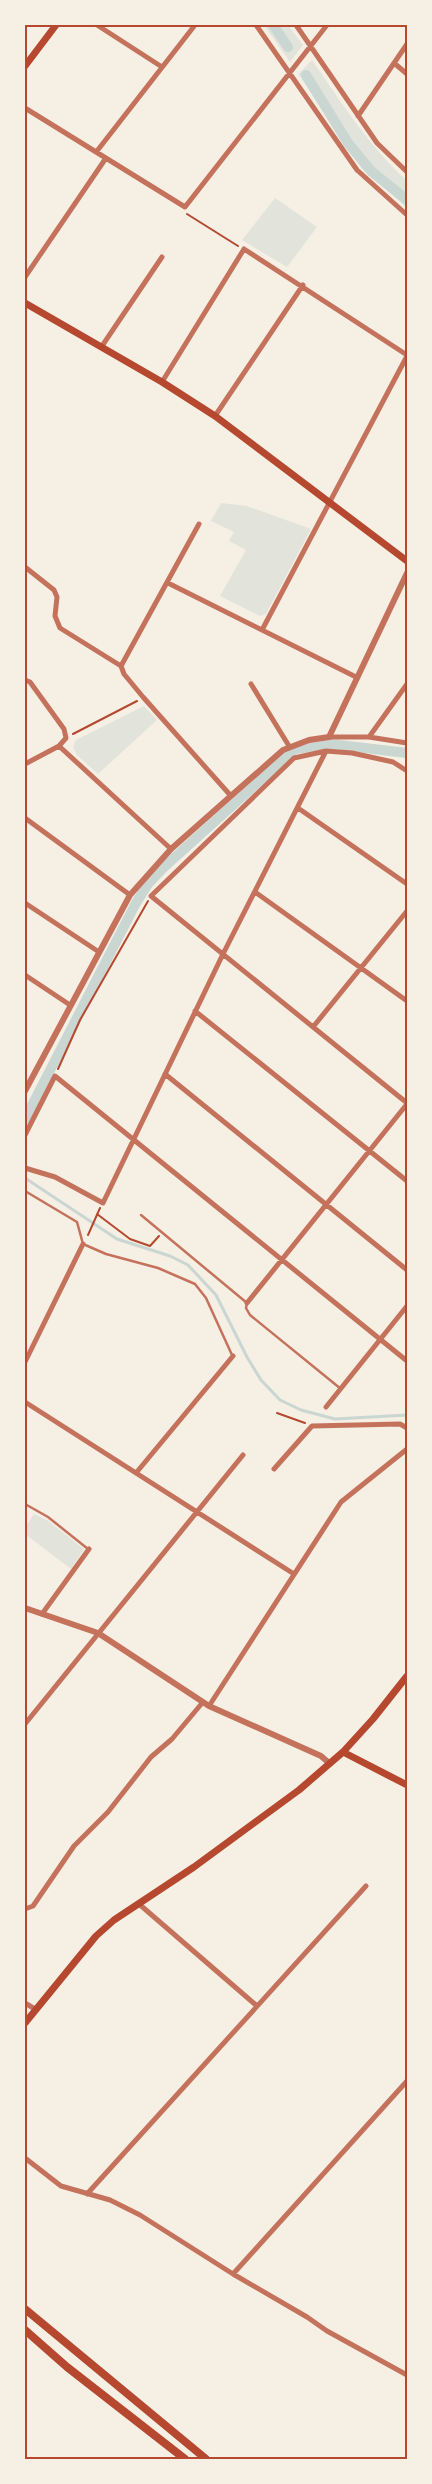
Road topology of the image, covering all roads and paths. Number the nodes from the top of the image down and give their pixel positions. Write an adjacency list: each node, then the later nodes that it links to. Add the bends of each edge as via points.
1 (56, 25): 10 (main road)
2 (98, 25): 11 (street)
3 (195, 25): 11 (street)
4 (256, 25): 12 (street)
5 (296, 25): 8 (street)
6 (327, 25): 8 (street)
7 (407, 44): 9 (street)
8 (312, 47): 12 (street); 15 (street)
9 (394, 63): 13 (street); 15 (street)
10 (25, 66)
11 (162, 67): 16 (street)
12 (289, 73): 19 (street); 20 (street, via 357,170)
13 (407, 74)
14 (25, 108): 16 (street)
15 (358, 116): 18 (street, via 377,143)
16 (97, 151): 17 (street)
17 (106, 158): 19 (street); 23 (street)
18 (407, 172)
19 (184, 207): 21 (path, via 188,215)
20 (407, 216)
21 (244, 249): 24 (street); 28 (street)
22 (162, 257): 26 (street)
23 (25, 277)
24 (303, 285): 27 (street); 29 (street)
25 (25, 303): 26 (main road)
26 (102, 346): 28 (main road)
27 (407, 356): 30 (street)
28 (162, 382): 29 (main road)
29 (214, 416): 30 (main road)
30 (329, 505): 32 (main road); 36 (street)
31 (199, 524): 35 (street)
32 (407, 561)
33 (25, 567): 37 (street, via 54,590 57,597 55,616 60,628)
34 (407, 573): 38 (street)
35 (168, 583): 36 (street); 37 (street)
36 (262, 630): 38 (street)
37 (121, 666): 42 (street)
38 (356, 677): 43 (street)
39 (25, 680): 45 (street, via 30,682 64,729)
40 (251, 684): 48 (street)
41 (407, 684): 44 (street)
42 (143, 697): 45 (path); 52 (street)
43 (329, 737): 44 (street); 48 (street)
44 (369, 737): 46 (street)
45 (66, 738): 47 (street)
46 (407, 743)
47 (59, 746): 50 (street); 55 (street)
48 (289, 746): 52 (street)
49 (326, 751): 51 (street, via 394,762); 53 (street); 59 (street, via 294,758)
50 (25, 764)
51 (407, 771)
52 (230, 796): 55 (street)
53 (298, 808): 56 (street); 57 (street)
54 (25, 818): 58 (street)
55 (171, 849): 58 (street)
56 (407, 884)
57 (255, 892): 63 (street); 64 (street)
58 (130, 895): 62 (street)
59 (151, 896): 63 (street); 71 (path, via 80,1020)
60 (25, 903): 62 (street)
61 (407, 912): 64 (street)
62 (100, 952): 67 (street)
63 (223, 954): 68 (street); 69 (street)
64 (360, 967): 66 (street); 69 (street)
65 (25, 975): 67 (street)
66 (407, 1001)
67 (70, 1005): 72 (street)
68 (195, 1011): 70 (street); 78 (street)
69 (313, 1027): 74 (street)
70 (165, 1074): 77 (street); 82 (street)
71 (54, 1076): 76 (street); 77 (street)
72 (25, 1091)
73 (407, 1092): 74 (street)
74 (403, 1098): 75 (street)
75 (407, 1103): 78 (street)
76 (25, 1135)
77 (133, 1140): 83 (street); 88 (street)
78 (369, 1151): 80 (street); 82 (street)
79 (25, 1168): 83 (street, via 56,1177)
80 (407, 1181)
81 (25, 1191): 87 (lane, via 77,1222)
82 (327, 1203): 88 (street); 89 (street)
83 (103, 1204): 84 (path)
84 (98, 1214): 86 (path, via 130,1239 150,1246); 87 (path)
85 (141, 1215): 86 (lane)
86 (162, 1233): 90 (lane)
87 (83, 1244): 93 (lane, via 106,1254 158,1268 194,1284 206,1298); 95 (street)
88 (282, 1259): 90 (street); 92 (street)
89 (407, 1270)
90 (247, 1303): 96 (lane, via 250,1315)
91 (407, 1306): 92 (street)
92 (380, 1339): 94 (street); 96 (street)
93 (233, 1356): 105 (street)
94 (407, 1361)
95 (25, 1362)
96 (341, 1389): 98 (street)
97 (25, 1402): 105 (street)
98 (326, 1407)
99 (277, 1413): 100 (path)
100 (312, 1426): 101 (street, via 400,1424); 104 (street)
101 (407, 1428)
102 (407, 1449): 109 (street, via 341,1502)
103 (243, 1455): 107 (street)
104 (274, 1470)
105 (136, 1473): 107 (street)
106 (25, 1504): 108 (lane)
107 (197, 1510): 109 (street); 112 (street)
108 (90, 1549): 111 (street)
109 (294, 1574): 114 (street)
110 (25, 1608): 111 (street)
111 (42, 1614): 112 (street)
112 (98, 1633): 114 (street); 115 (street)
113 (407, 1676): 116 (main road)
114 (206, 1704): 117 (street, via 321,1756); 121 (street, via 151,1757 108,1812 74,1846 33,1906)
115 (25, 1724)
116 (343, 1752): 117 (main road); 118 (main road)
117 (329, 1763): 120 (main road, via 251,1826)
118 (407, 1785)
119 (366, 1886): 123 (street)
120 (139, 1904): 123 (street); 124 (main road, via 96,1936)
121 (25, 1909)
122 (25, 2003): 124 (street)
123 (256, 2006): 128 (street)
124 (35, 2009): 125 (main road)
125 (25, 2023)
126 (407, 2081): 129 (street)
127 (25, 2158): 128 (street, via 61,2186)
128 (87, 2194): 129 (street, via 110,2200 140,2215)
129 (233, 2274): 132 (street, via 327,2331)
130 (25, 2309): 133 (main road)
131 (25, 2330): 134 (main road)
132 (407, 2374)
133 (103, 2376): 134 (main road); 135 (main road)
134 (94, 2388): 136 (main road)
135 (185, 2443): 136 (main road); 138 (main road)
136 (176, 2452): 137 (main road)
137 (185, 2459)
138 (206, 2459)

